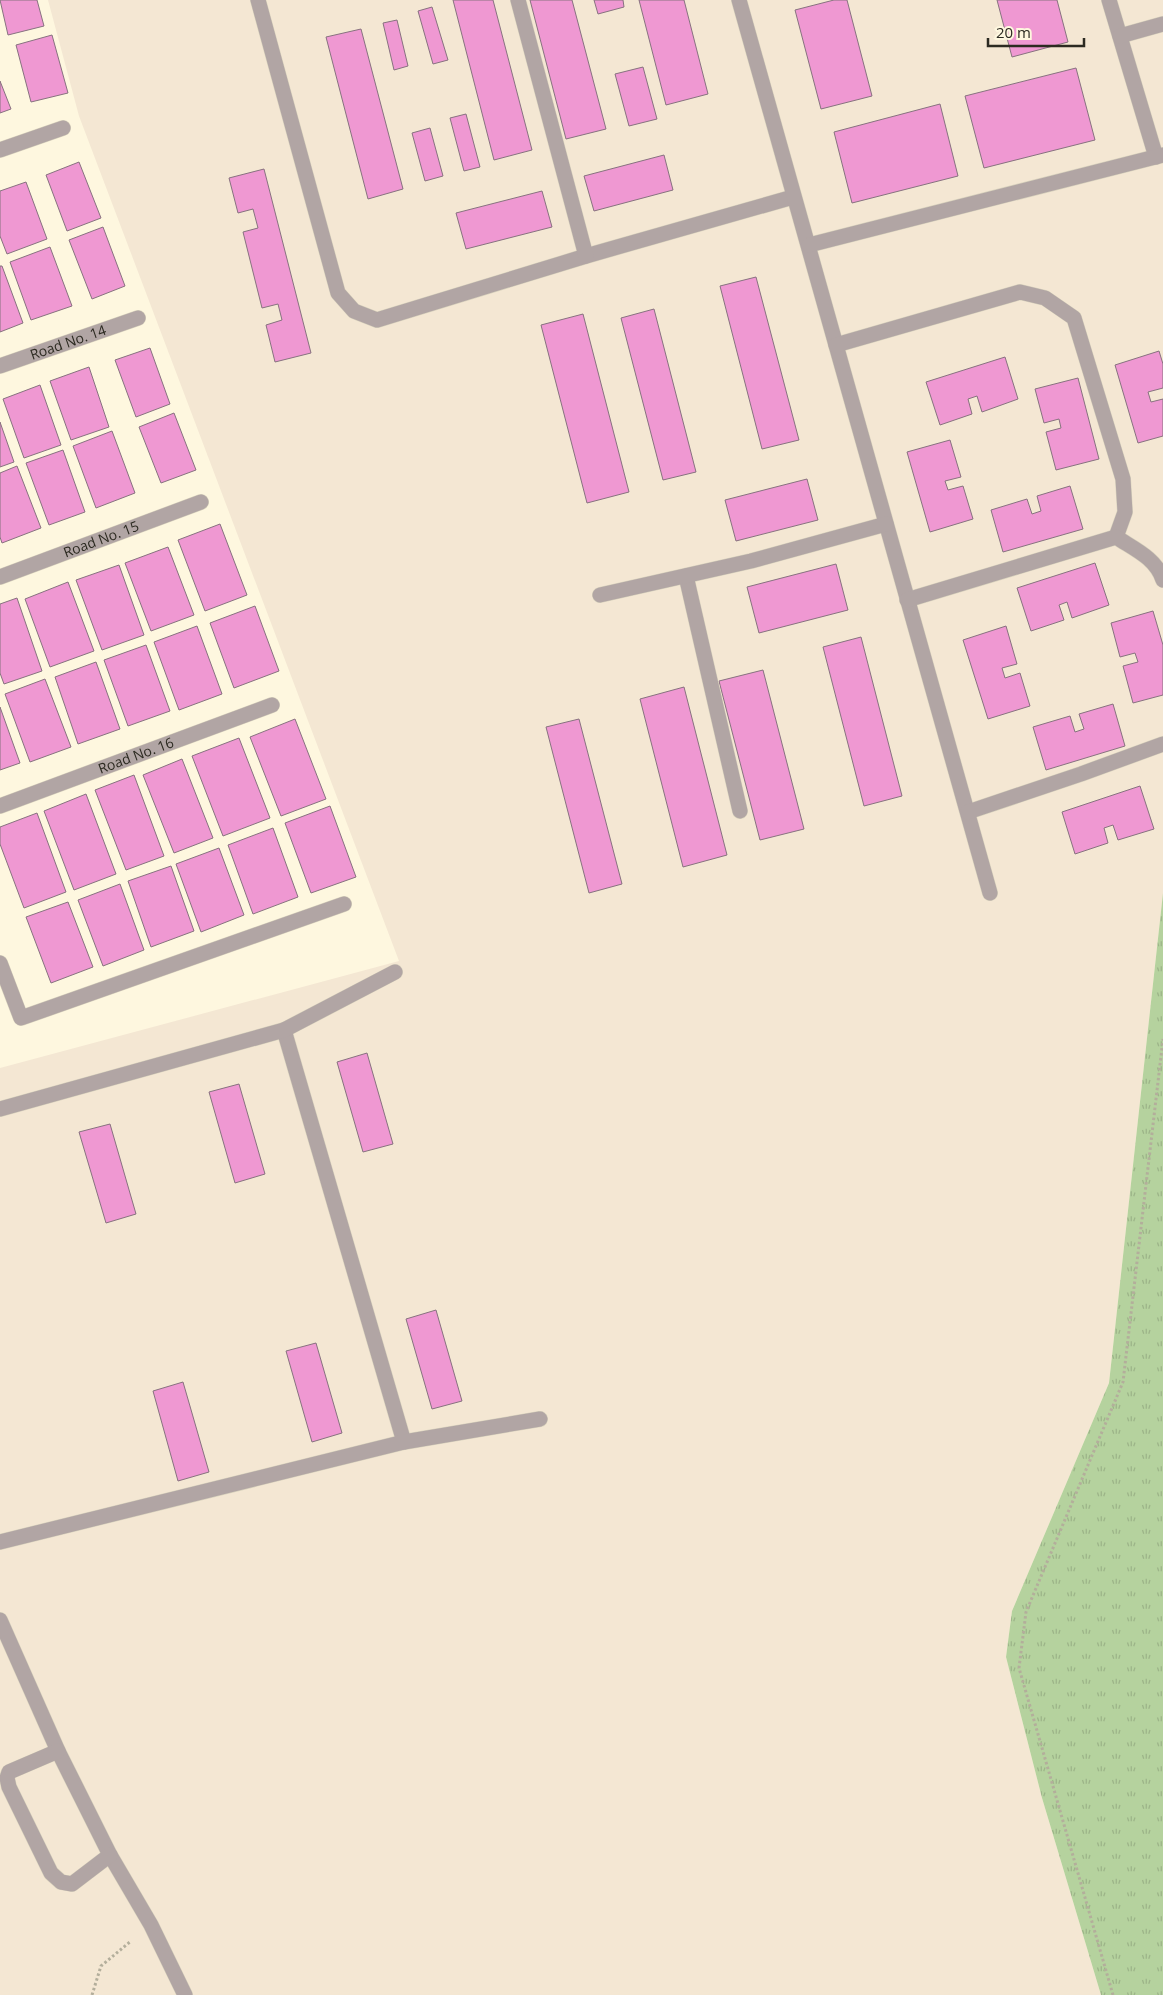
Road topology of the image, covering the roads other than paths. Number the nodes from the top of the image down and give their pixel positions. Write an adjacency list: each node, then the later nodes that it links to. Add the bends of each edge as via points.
1 (258, 0): 12 (street, via 338,293 354,311 377,320)
2 (518, 0): 12 (street)
3 (739, 0): 10 (street)
4 (1109, 0): 6 (street)
5 (1163, 24): 6 (street)
6 (1120, 36): 9 (street)
7 (63, 128): 8 (street)
8 (0, 150)
9 (1159, 156): 11 (street)
10 (794, 197): 11 (street); 12 (street)
11 (809, 245): 14 (street)
12 (586, 256)
13 (138, 318): 15 (street, Road No. 14)
14 (836, 345): 17 (street); 18 (street, via 1020,292 1045,298 1074,318 1123,479 1125,512)
15 (0, 366)
16 (201, 502): 19 (street, Road No. 15)
17 (886, 524): 20 (street); 23 (street)
18 (1116, 537): 21 (street, via 1147,557 1160,570); 23 (street)
19 (0, 576)
20 (686, 576): 22 (street); 27 (street)
21 (1163, 580)
22 (600, 596)
23 (907, 600): 28 (street)
24 (272, 705): 26 (street, Road No. 16)
25 (1163, 744): 28 (street)
26 (0, 806)
27 (740, 811)
28 (968, 812): 29 (street)
29 (990, 893)
30 (344, 904): 31 (street, via 21,1018)
31 (0, 962)
32 (395, 972): 33 (street)
33 (284, 1030): 34 (street); 36 (street)
34 (0, 1109)
35 (540, 1419): 36 (street)
36 (404, 1442): 37 (street)
37 (0, 1542)
38 (0, 1620): 39 (street)
39 (58, 1751): 40 (street); 40 (street, via 9,1772 7,1778 51,1873 61,1882 72,1884)
40 (110, 1855): 41 (street, via 151,1925)
41 (185, 1995)

